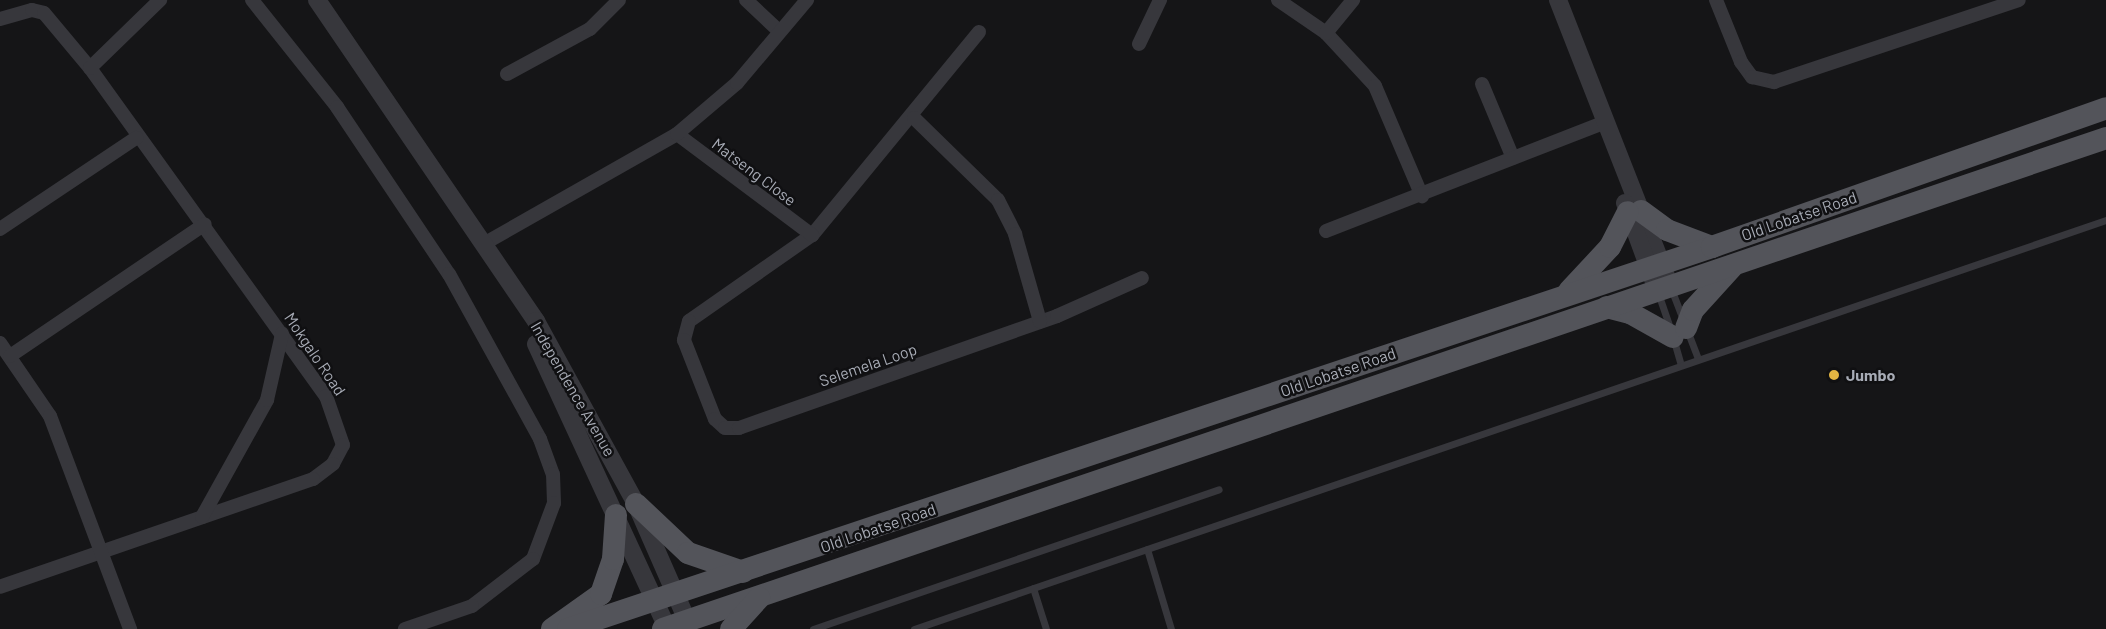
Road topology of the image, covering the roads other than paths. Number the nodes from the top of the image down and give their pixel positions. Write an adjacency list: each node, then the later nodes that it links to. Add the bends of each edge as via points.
1 (160, 0): 18 (street)
2 (252, 0): 64 (street, via 337,107 449,274 540,439 553,474 554,503 533,559 472,606)
3 (317, 0): 35 (street)
4 (619, 0): 19 (street, via 590,29)
5 (746, 0): 14 (street)
6 (807, 0): 14 (street)
7 (1160, 0): 17 (street)
8 (1278, 0): 16 (street)
9 (1353, 0): 16 (street)
10 (1558, 0): 23 (street)
11 (1716, 0): 12 (street, via 1741,62 1752,77 1774,82)
12 (2019, 0)
13 (0, 19): 18 (street, Mokgalo Road, via 24,11 44,13)
14 (778, 30): 24 (street, via 737,83)
15 (979, 32): 22 (street)
16 (1326, 33): 28 (street, via 1389,108)
17 (1139, 44)
18 (90, 68): 25 (street, Mokgalo Road)
19 (507, 74)
20 (1482, 84): 27 (street)
21 (2106, 108): 36 (main road, Old Lobatse Road)
22 (914, 118): 34 (street); 44 (street, via 998,200 1015,234)
23 (1603, 123): 27 (street); 29 (street)
24 (677, 134): 34 (street, Matseng Close); 35 (street)
25 (136, 138): 31 (street, Mokgalo Road); 32 (street)
26 (2106, 138): 37 (main road, Old Lobatse Road)
27 (1514, 158): 28 (street)
28 (1422, 196): 33 (street)
29 (1634, 212): 36 (main road); 38 (street); 41 (main road, via 1610,247)
30 (2106, 220): 49 (lane)
31 (205, 224): 46 (street, Mokgalo Road); 48 (street)
32 (0, 229)
33 (1326, 231)
34 (812, 236): 44 (street, Selemela Loop, via 788,257 694,315 685,329 684,340 715,419 725,428 738,428)
35 (487, 242): 43 (street)
36 (1712, 247): 38 (main road, Old Lobatse Road)
37 (1736, 263): 40 (main road, Old Lobatse Road); 45 (main road, via 1693,310)
38 (1655, 265): 40 (street); 41 (main road, Old Lobatse Road)
39 (1142, 278): 44 (street)
40 (1663, 288): 42 (main road, Old Lobatse Road); 45 (lane); 45 (lane)
41 (1564, 296): 57 (main road, Old Lobatse Road)
42 (1607, 307): 45 (main road); 60 (main road, Old Lobatse Road)
43 (524, 308): 52 (street, Independence Avenue); 53 (street, Independence Avenue, via 528,328)
44 (1041, 321)
45 (1679, 332): 49 (lane); 50 (lane)
46 (282, 334): 54 (street, via 267,400); 54 (street, Mokgalo Road, via 326,396 343,445 333,464 313,479)
47 (0, 343): 48 (street)
48 (9, 356): 56 (street, via 50,416)
49 (1698, 359): 50 (lane)
50 (1681, 365): 55 (lane)
51 (1219, 489): 68 (lane)
52 (636, 504): 57 (main road, via 688,553); 61 (street, Independence Avenue)
53 (616, 515): 61 (street, Independence Avenue); 65 (main road, via 614,559 601,594)
54 (202, 517): 56 (street, Mokgalo Road)
55 (1147, 549): 59 (lane); 71 (lane)
56 (101, 551): 58 (street, Mokgalo Road); 63 (street)
57 (745, 573): 61 (main road, Old Lobatse Road)
58 (0, 587)
59 (1033, 588): 69 (lane); 70 (lane)
60 (762, 595): 62 (main road, Old Lobatse Road); 67 (main road)
61 (665, 600): 62 (street, Independence Avenue); 66 (main road, Old Lobatse Road)
62 (675, 627)
63 (130, 629)
64 (405, 629)
65 (552, 629)
66 (568, 629)
67 (731, 629)
68 (813, 629)
69 (914, 629)
70 (1046, 629)
71 (1171, 629)

